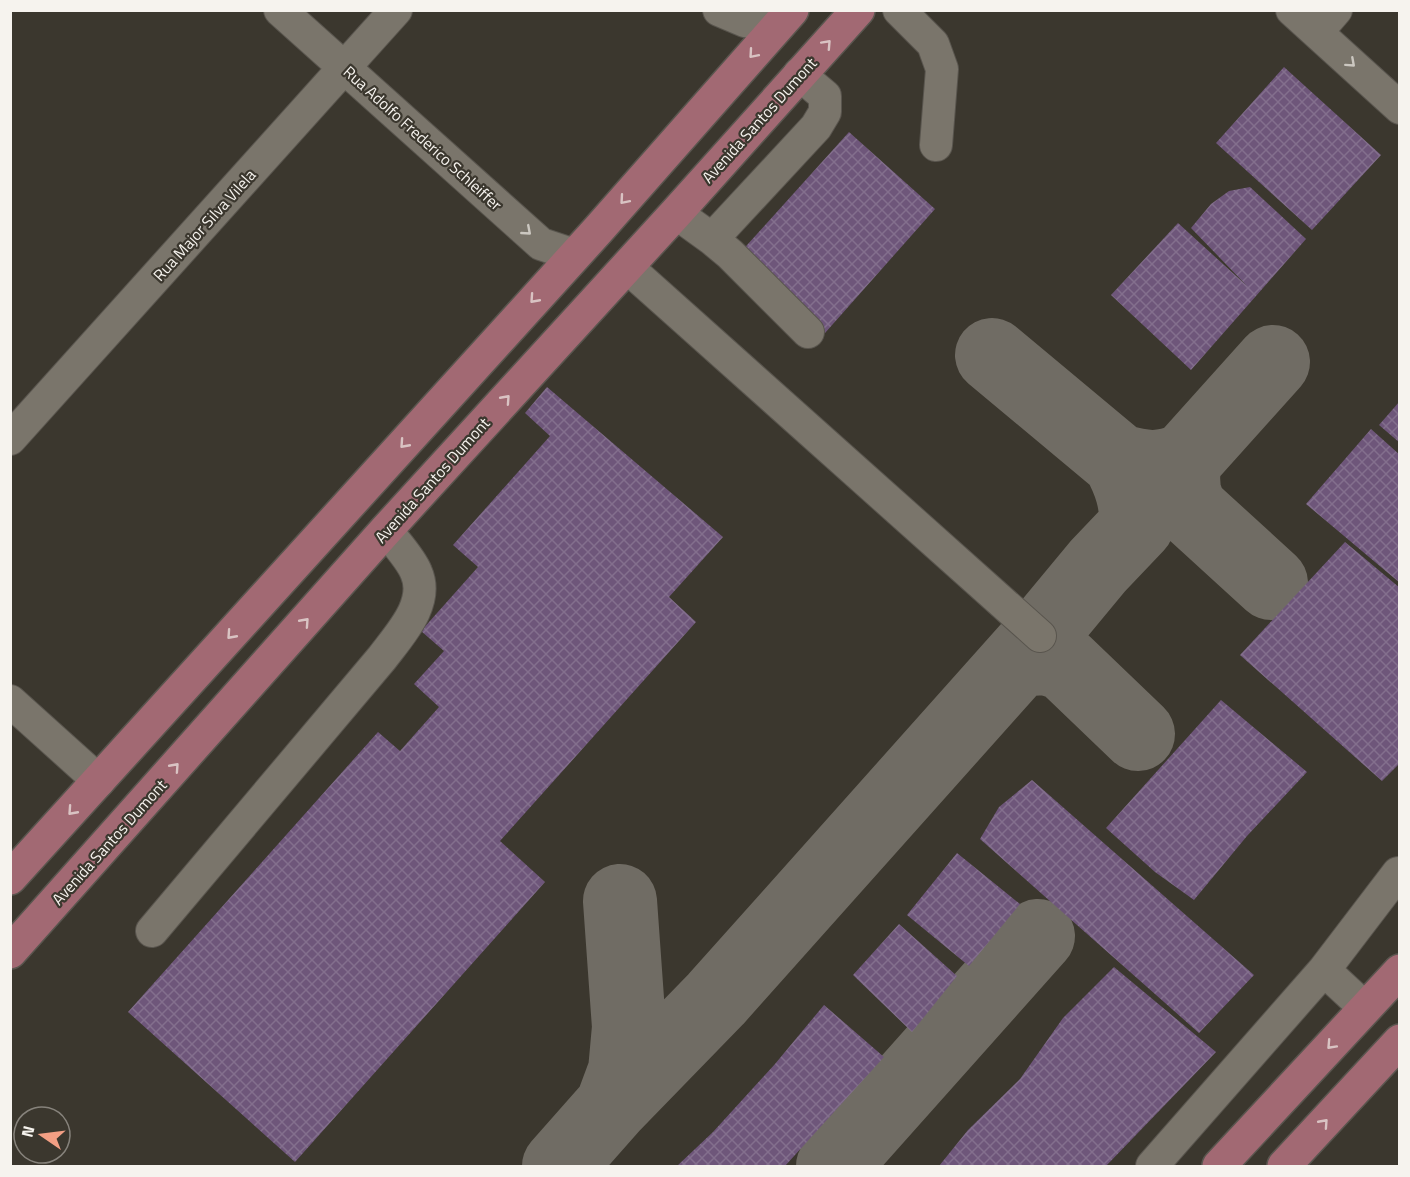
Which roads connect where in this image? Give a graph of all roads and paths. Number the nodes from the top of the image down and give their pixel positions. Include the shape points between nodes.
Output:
1 (280, 10) edge
2 (396, 10) edge
3 (719, 10) edge
4 (858, 10) edge
5 (899, 10) edge
6 (1292, 10) edge
7 (785, 18) edge
8 (1326, 21) edge
9 (345, 68) junction
10 (799, 74) junction
11 (1400, 108) edge
12 (936, 145) dead end
13 (676, 213) junction
14 (712, 239) junction
15 (574, 255) junction
16 (623, 271) junction
17 (808, 332) dead end
18 (10, 439) edge
19 (386, 530) junction
20 (1040, 636) dead end
21 (10, 701) edge
22 (99, 782) junction
23 (1398, 873) dead end
24 (10, 878) edge
25 (152, 931) dead end
26 (10, 952) edge
27 (1324, 970) junction
28 (1400, 972) edge
29 (1365, 1008) junction
30 (1400, 1041) edge
31 (1152, 1167) edge
32 (1219, 1167) edge
33 (1284, 1167) edge

1 - 9 street, Rua Adolfo Frederico Schleiffer
2 - 9 street, Rua Major Silva Vilela
3 - 7 street via 745,21
10 -> 4 main road, Avenida Santos Dumont
5 - 12 street via 933,44 942,69
6 - 8 street
7 -> 15 main road
8 -> 11 street
9 -> 15 street, Rua Adolfo Frederico Schleiffer via 541,244
9 - 18 street, Rua Major Silva Vilela
10 - 13 main road, Avenida Santos Dumont
10 - 14 street via 825,96 825,112 816,127
13 - 14 street
13 - 16 main road, Avenida Santos Dumont
14 - 17 street
15 - 16 main road
15 -> 22 main road
19 -> 16 main road, Avenida Santos Dumont
16 - 20 street
19 - 25 street via 416,571 421,591 411,618 382,658
26 -> 19 main road, Avenida Santos Dumont
21 - 22 street
22 -> 24 main road
23 - 27 street
27 - 29 street
27 - 31 street
28 - 29 main road
29 -> 32 main road
33 -> 30 main road

